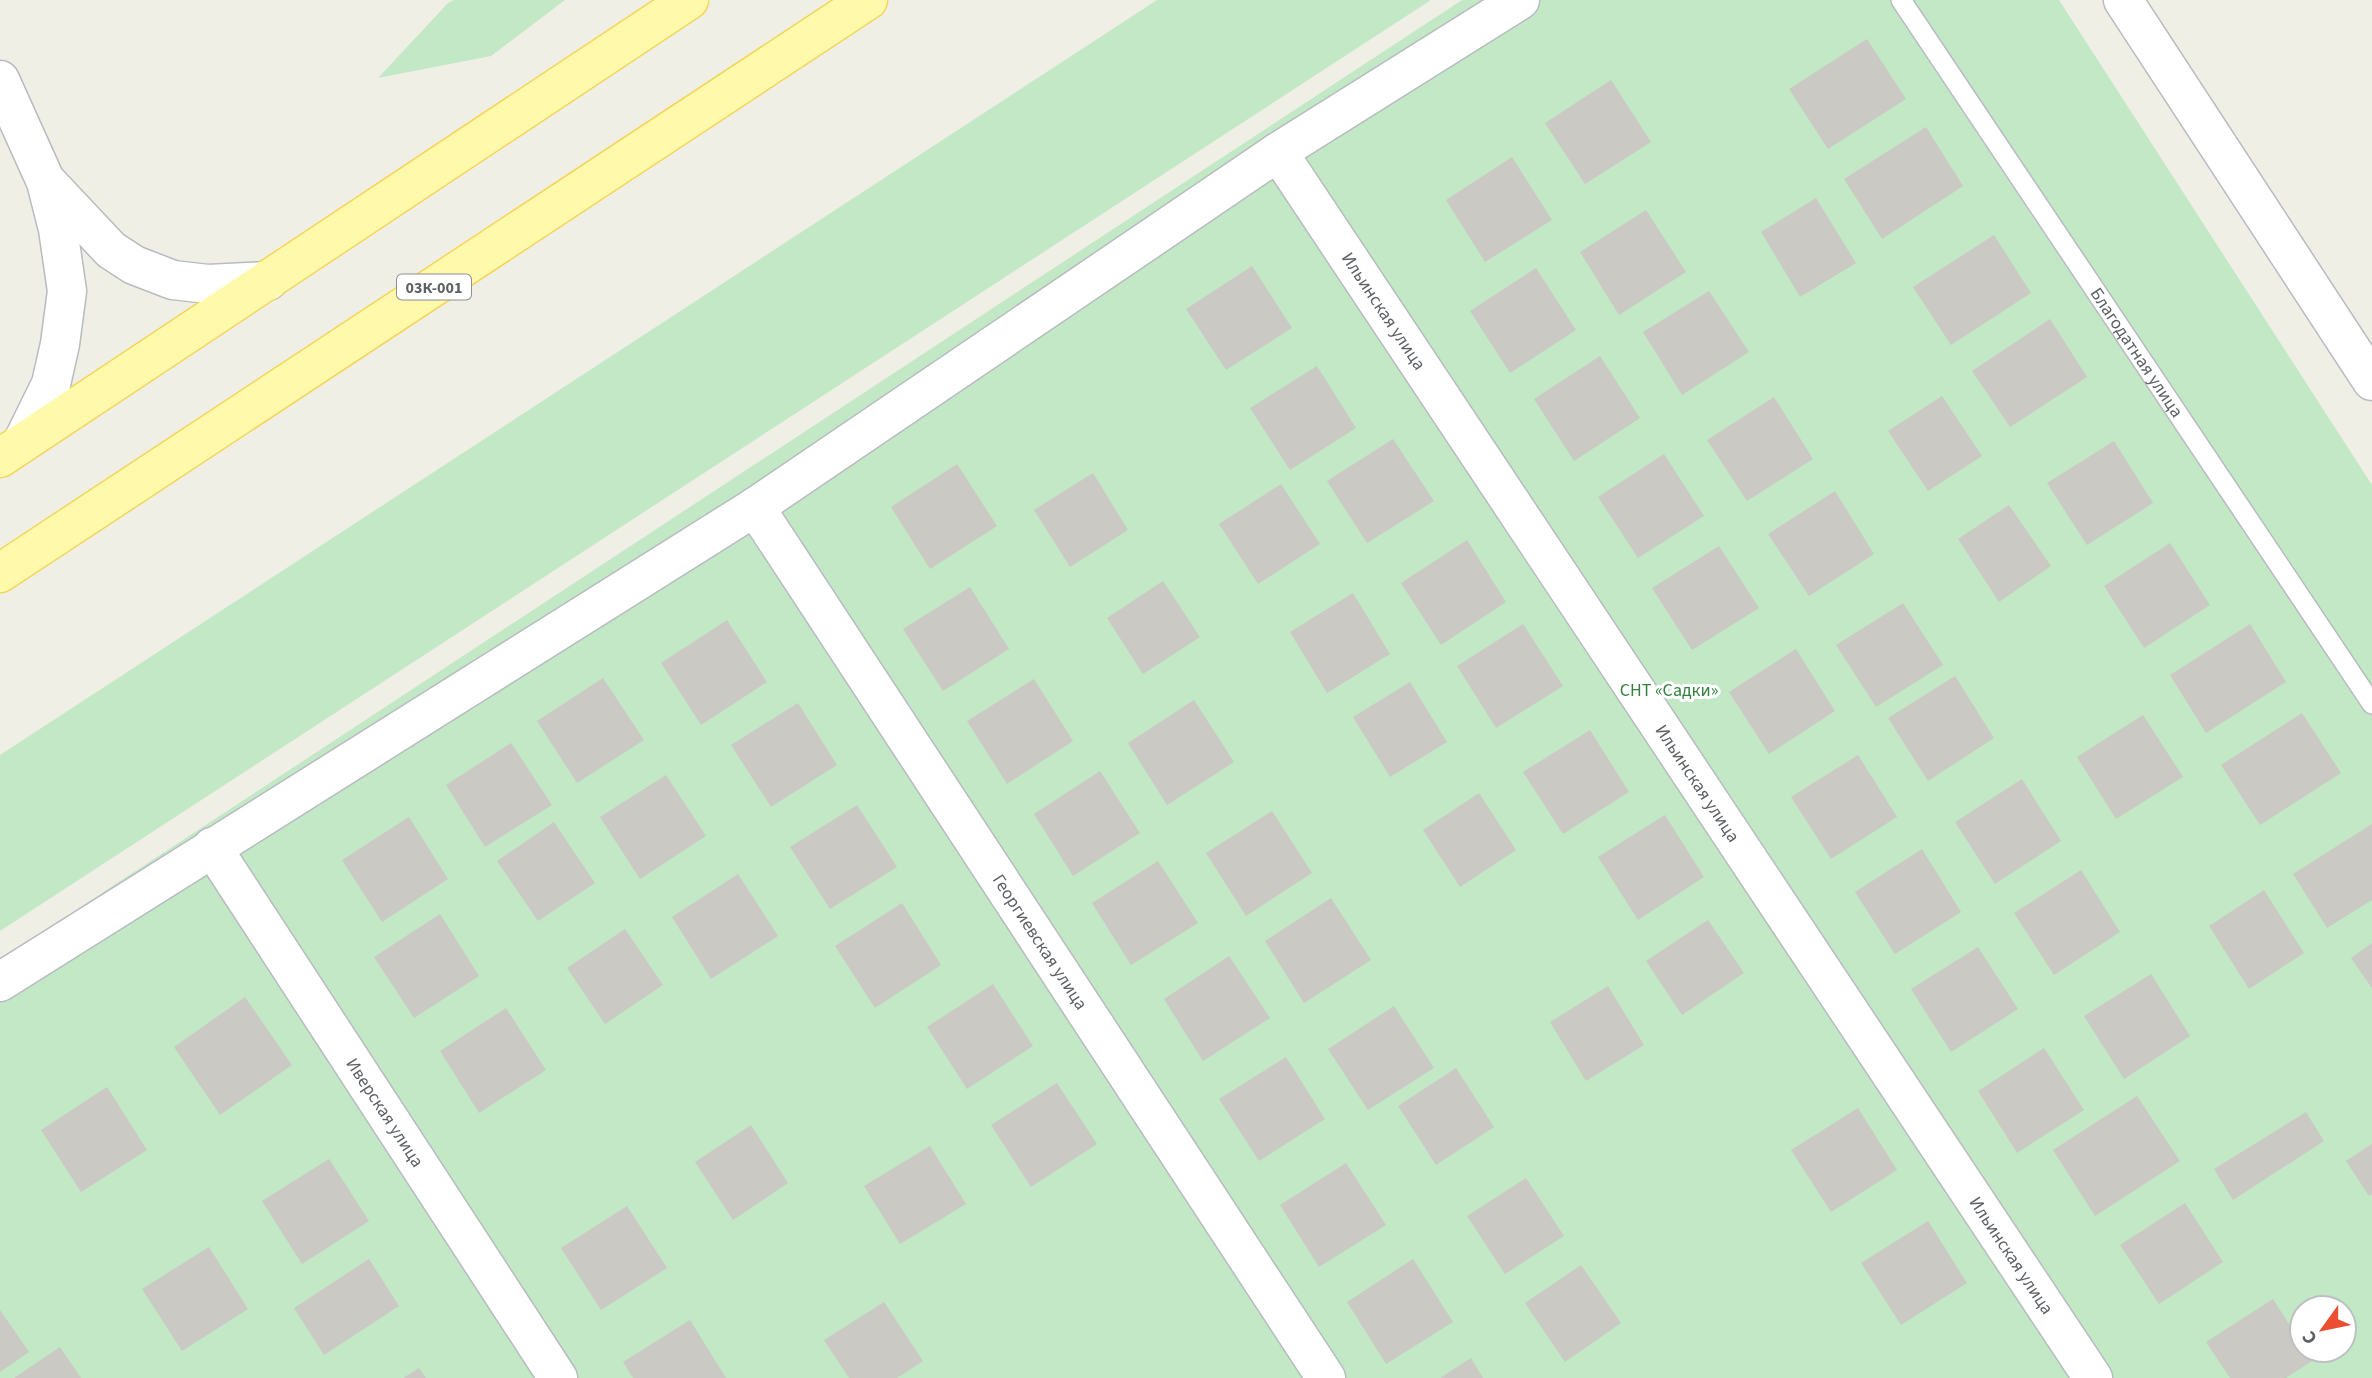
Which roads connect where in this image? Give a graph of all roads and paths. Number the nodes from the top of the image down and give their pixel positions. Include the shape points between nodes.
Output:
1 (689, 0) edge
2 (867, 0) edge
3 (1520, 0) edge
4 (1901, 0) edge
5 (2123, 0) edge
6 (0, 80) edge
7 (1278, 152) junction
8 (46, 182) junction
9 (268, 281) junction
10 (2372, 381) edge
11 (11, 450) edge
12 (755, 507) junction
13 (0, 573) edge
14 (2372, 704) edge
15 (212, 847) junction
16 (0, 982) edge
17 (558, 1378) edge
18 (1326, 1378) edge
19 (2093, 1378) edge

1 - 9 main road
2 - 13 main road, 03К-001
3 - 7 street
4 - 14 lane, Благодатная улица
5 - 10 street
6 - 8 street
7 - 12 street
7 - 19 street, Ильинская улица
8 - 9 street via 111,250 134,265 173,280 208,285
8 - 11 street via 67,291 51,384
9 - 11 main road
12 - 15 street
12 - 18 street, Георгиевская улица
15 - 16 street
15 - 17 street, Иверская улица

